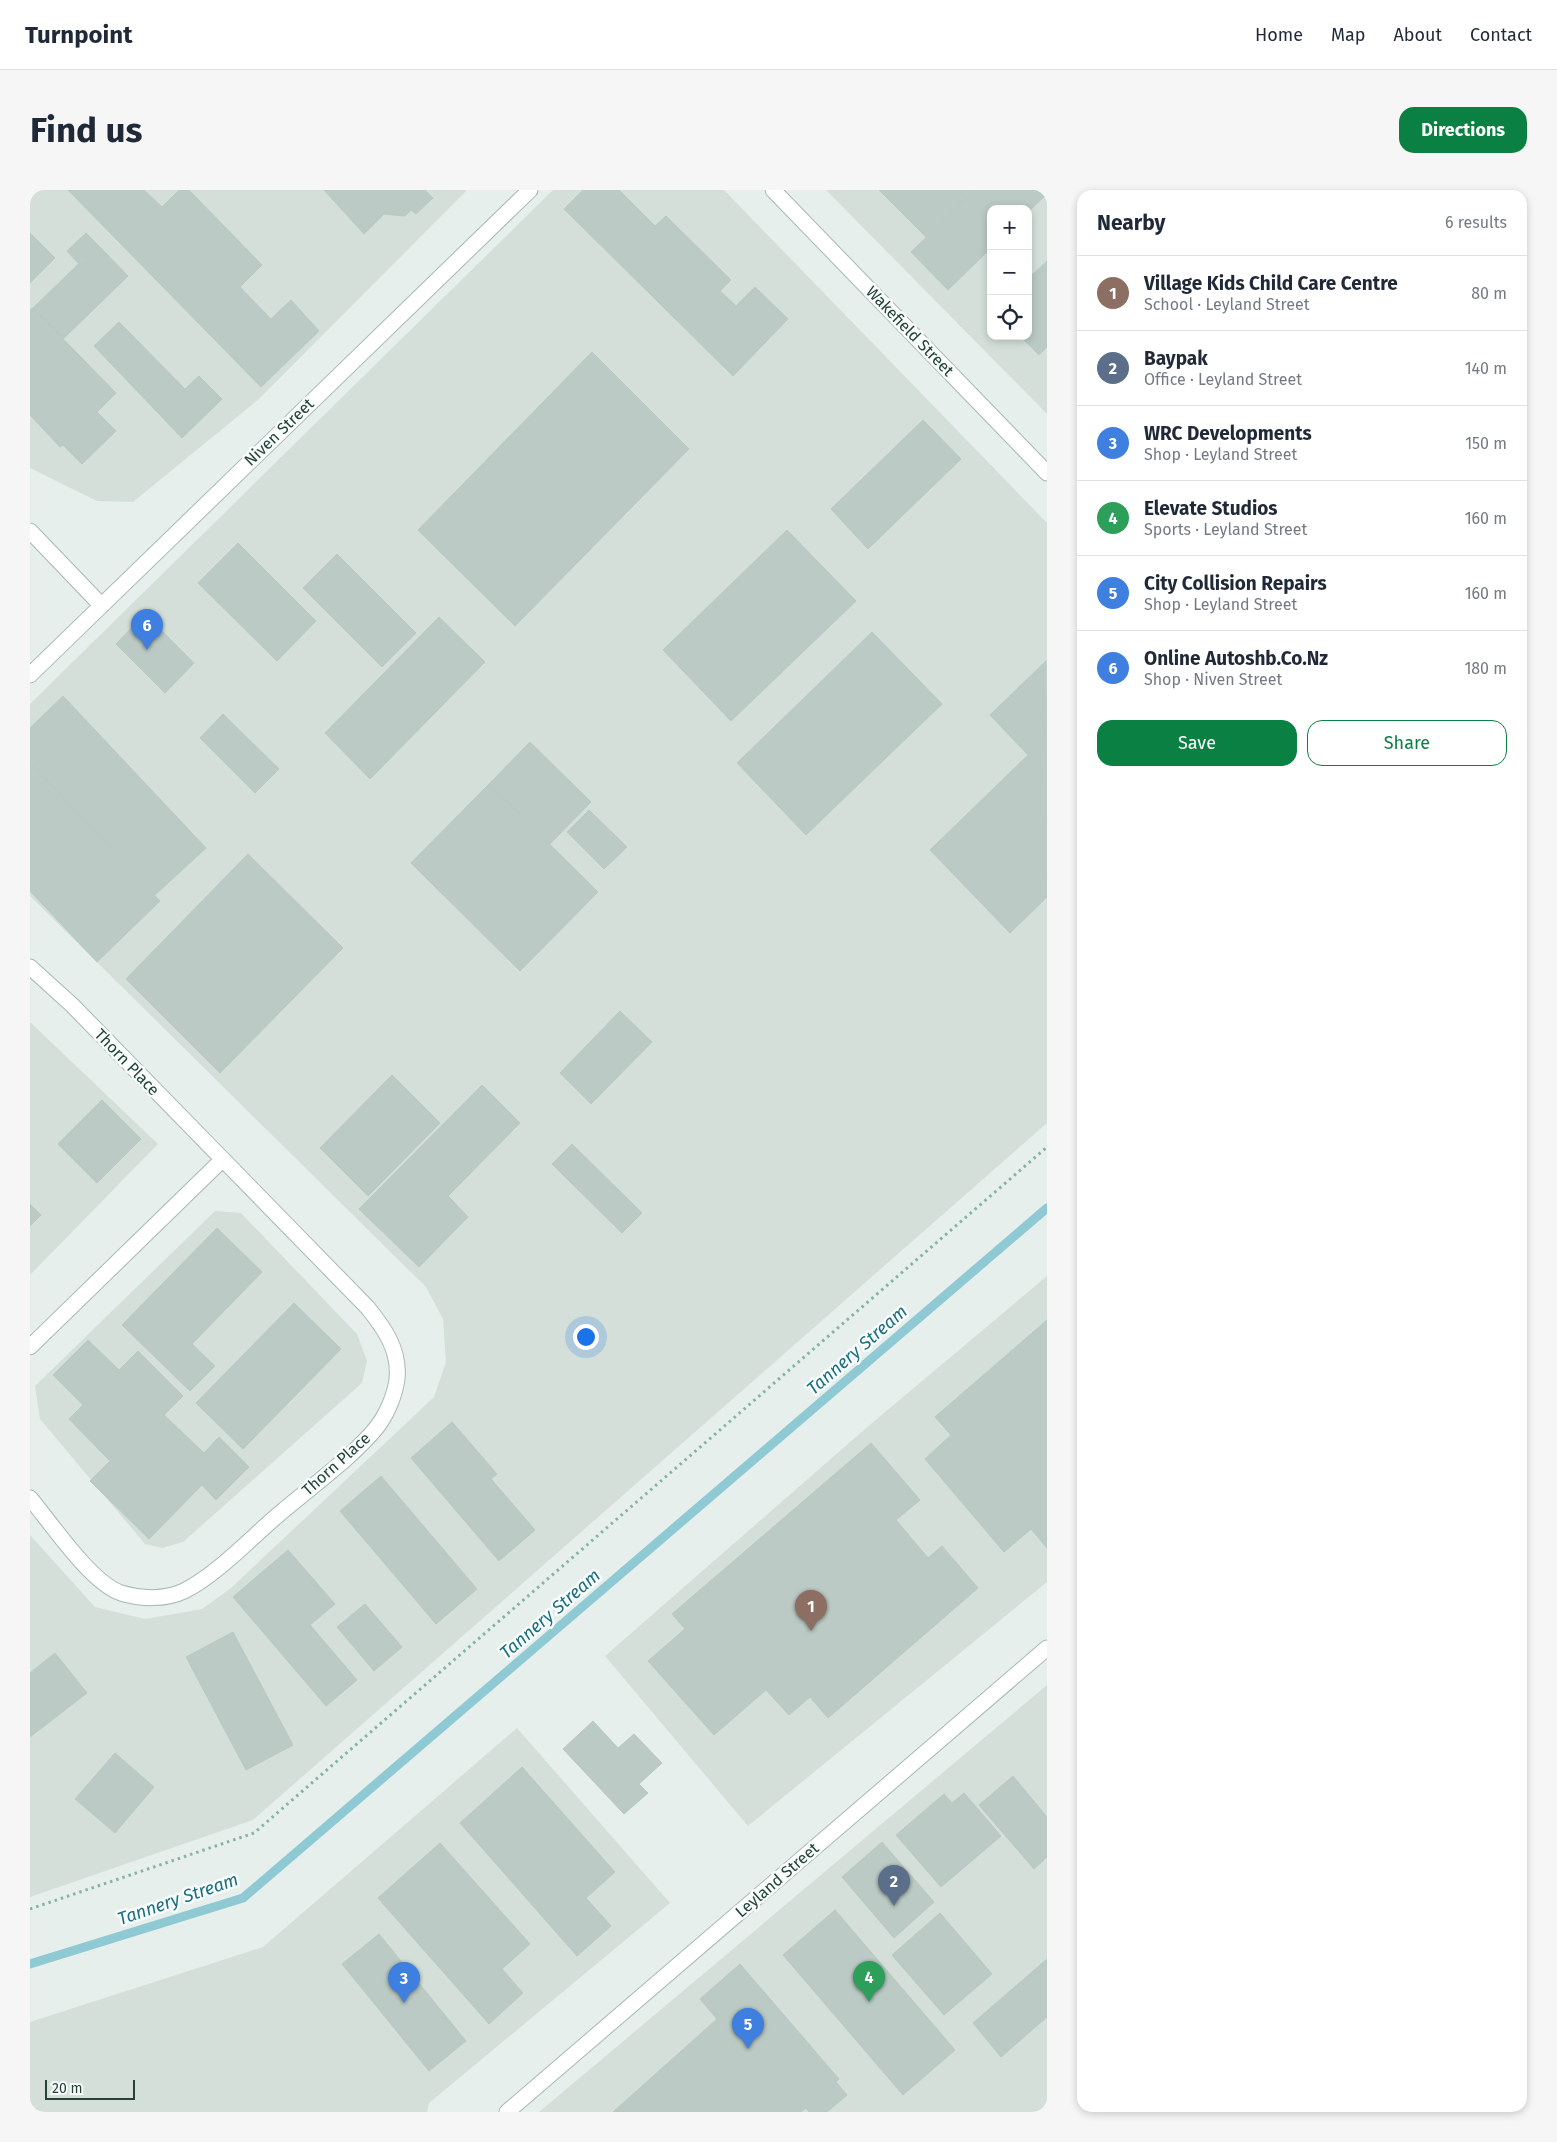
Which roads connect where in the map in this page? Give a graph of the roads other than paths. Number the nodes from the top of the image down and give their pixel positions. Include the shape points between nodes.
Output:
1 (530, 190) edge
2 (773, 190) edge
3 (1047, 473) edge
4 (30, 532) edge
5 (100, 605) junction
6 (30, 675) edge
7 (30, 967) edge
8 (222, 1160) junction
9 (30, 1347) edge
10 (30, 1498) edge
11 (1047, 1648) edge
12 (507, 2112) edge

1 - 5 street, Niven Street
2 - 3 street, Wakefield Street
4 - 5 street
5 - 6 street, Niven Street
7 - 8 street, Thorn Place via 72,1005
8 - 9 street
8 - 10 street, Thorn Place via 368,1308 387,1332 397,1360 397,1378 394,1394 377,1427 215,1569 185,1591 169,1597 134,1596 104,1583 91,1572
11 - 12 street, Leyland Street

